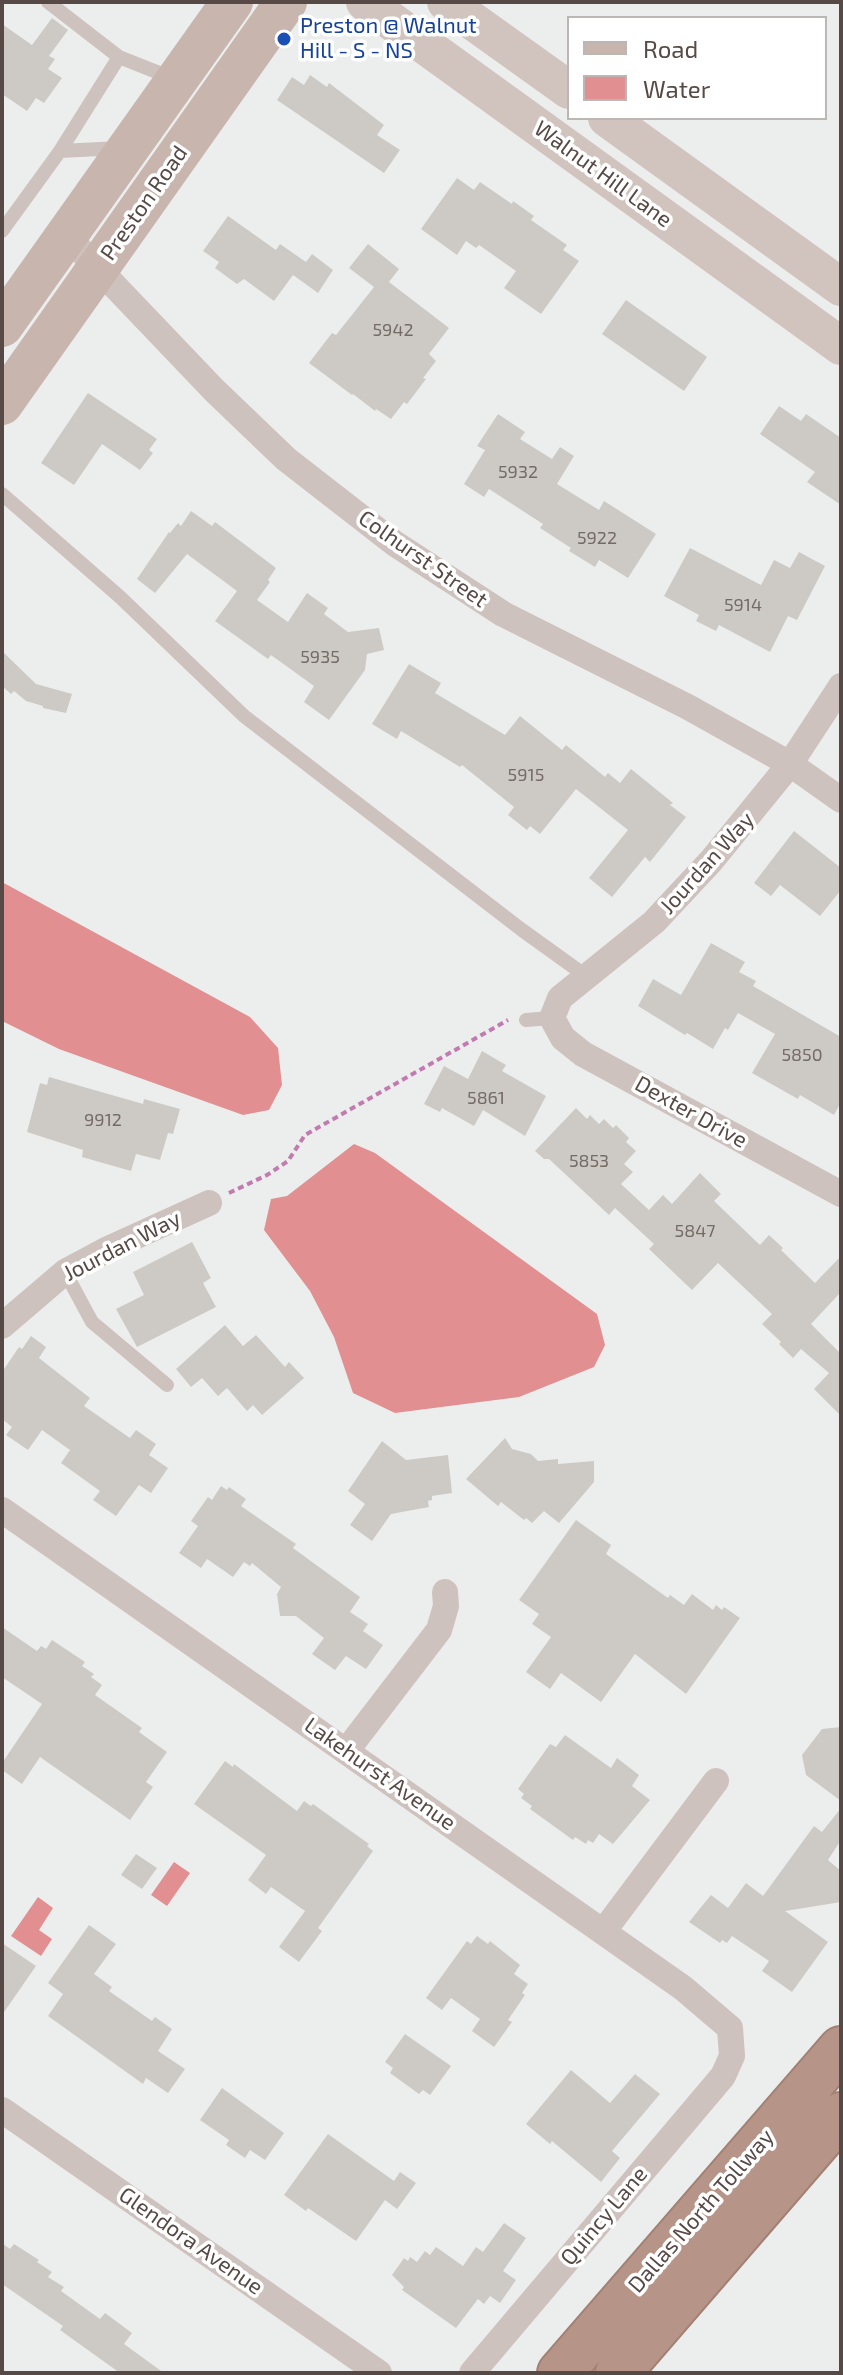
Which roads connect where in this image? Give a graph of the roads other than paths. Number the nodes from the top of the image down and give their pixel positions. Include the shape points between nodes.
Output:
1 (48, 2) edge
2 (232, 2) edge
3 (286, 2) edge
4 (365, 2) edge
5 (446, 2) edge
6 (119, 57) junction
7 (176, 80) junction
8 (567, 89) edge
9 (610, 120) edge
10 (128, 148) junction
11 (60, 151) junction
12 (2, 231) edge
13 (66, 235) junction
14 (99, 267) junction
15 (841, 287) edge
16 (2, 326) edge
17 (841, 346) edge
18 (2, 404) edge
19 (2, 494) edge
20 (841, 686) edge
21 (790, 764) junction
22 (841, 800) edge
23 (586, 976) junction
24 (539, 1019) joint
25 (841, 1194) edge
26 (209, 1203) dead end
27 (65, 1272) junction
28 (2, 1326) edge
29 (167, 1385) dead end
30 (2, 1510) edge
31 (445, 1592) dead end
32 (347, 1750) junction
33 (716, 1781) dead end
34 (603, 1932) junction
35 (841, 2049) edge
36 (732, 2056) joint
37 (2, 2110) edge
38 (841, 2115) edge
39 (379, 2373) edge
40 (472, 2373) edge
41 (560, 2373) edge
42 (618, 2373) edge

1 - 6 lane
2 - 7 main road, Preston Road
3 - 14 main road, Preston Road
4 - 17 main road, Walnut Hill Lane
5 - 8 main road
6 - 7 lane
6 - 11 lane
7 - 10 main road, Preston Road
9 - 15 main road
10 - 11 lane
10 - 13 main road, Preston Road
11 - 12 lane
13 - 14 street, Colhurst Street
13 - 16 main road, Preston Road
14 - 18 main road, Preston Road
14 - 21 street, Colhurst Street via 286,459 394,543 503,614
19 - 23 lane via 244,716
20 - 21 street, Jourdan Way
21 - 22 street, Colhurst Street
21 - 23 street, Jourdan Way via 654,922
23 - 24 street, Jourdan Way
24 - 25 street, Dexter Drive via 583,1054
26 - 27 street, Jourdan Way
27 - 28 street, Jourdan Way
27 - 29 lane via 92,1322
30 - 32 street, Lakehurst Avenue
31 - 32 street via 439,1630
32 - 34 street, Lakehurst Avenue
33 - 34 street
34 - 36 street, Lakehurst Avenue via 730,2028
35 - 41 highway, Dallas North Tollway
36 - 40 street, Quincy Lane via 723,2076
37 - 39 street, Glendora Avenue
38 - 42 highway, Dallas North Tollway

